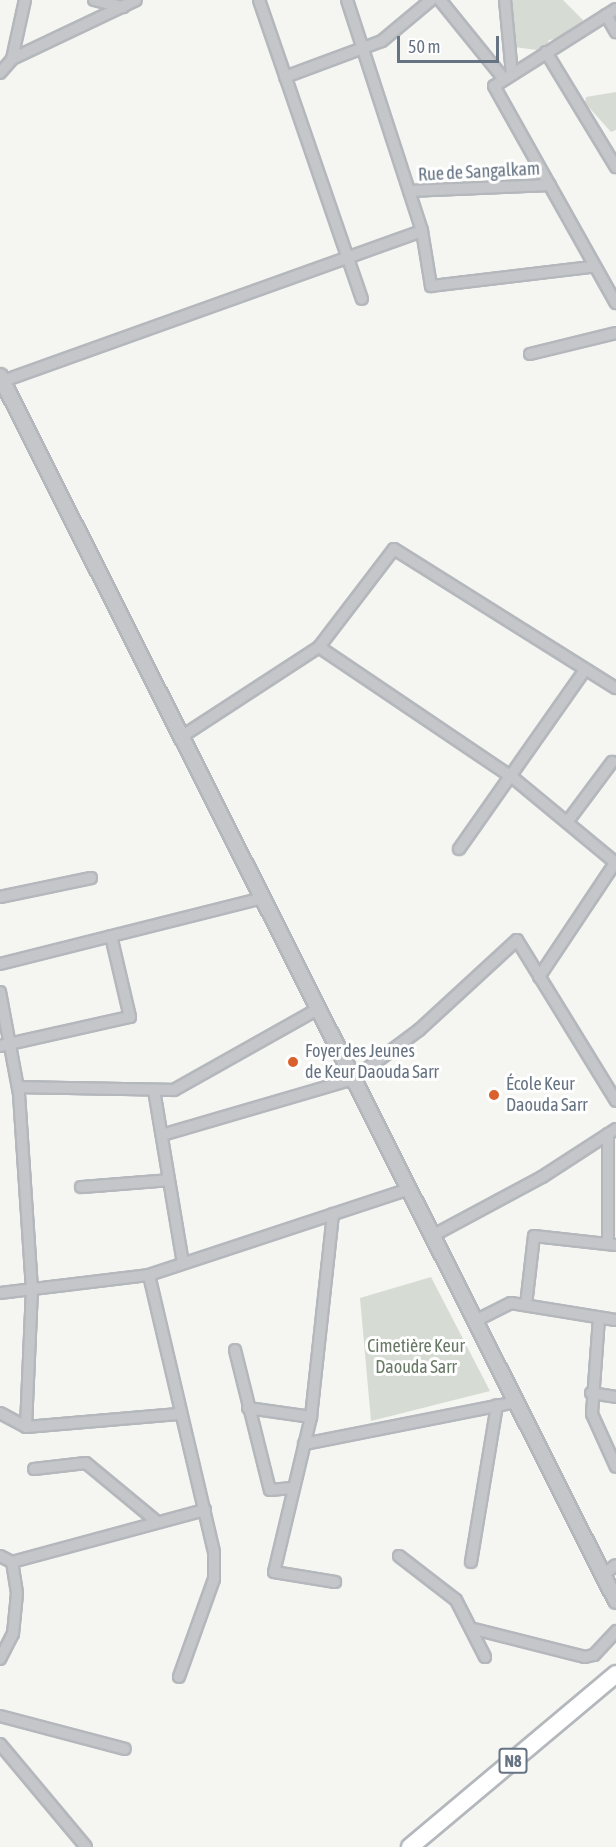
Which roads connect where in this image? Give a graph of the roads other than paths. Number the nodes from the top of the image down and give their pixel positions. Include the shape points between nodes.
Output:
1 (25, 0) edge
2 (94, 0) edge
3 (136, 0) edge
4 (259, 0) edge
5 (347, 0) edge
6 (431, 0) edge
7 (440, 0) edge
8 (505, 0) edge
9 (123, 7) junction
10 (616, 9) edge
11 (606, 15) junction
12 (616, 32) edge
13 (363, 48) junction
14 (546, 52) junction
15 (12, 59) junction
16 (0, 73) edge
17 (508, 76) junction
18 (285, 77) junction
19 (616, 167) edge
20 (550, 185) junction
21 (409, 191) junction
22 (422, 231) junction
23 (348, 257) junction
24 (591, 267) junction
25 (362, 299) dead end
26 (616, 303) edge
27 (616, 333) edge
28 (530, 354) dead end
29 (1, 379) edge
30 (5, 400) edge
31 (319, 647) junction
32 (584, 671) junction
33 (616, 688) edge
34 (181, 736) junction
35 (612, 762) dead end
36 (512, 777) junction
37 (568, 821) junction
38 (459, 849) dead end
39 (616, 863) edge
40 (91, 878) dead end
41 (0, 897) edge
42 (263, 898) junction
43 (111, 936) junction
44 (0, 963) edge
45 (539, 977) junction
46 (0, 992) edge
47 (318, 1009) junction
48 (5, 1046) edge
49 (353, 1079) junction
50 (18, 1087) junction
51 (154, 1090) junction
52 (616, 1101) edge
53 (612, 1131) edge
54 (162, 1135) junction
55 (169, 1180) junction
56 (81, 1188) dead end
57 (409, 1189) junction
58 (333, 1214) junction
59 (432, 1236) junction
60 (612, 1245) edge
61 (183, 1263) junction
62 (149, 1275) junction
63 (32, 1288) junction
64 (0, 1293) edge
65 (526, 1305) junction
66 (599, 1318) junction
67 (616, 1320) edge
68 (475, 1321) junction
69 (235, 1350) dead end
70 (591, 1393) junction
71 (616, 1397) edge
72 (516, 1402) junction
73 (497, 1406) junction
74 (248, 1408) junction
75 (0, 1413) edge
76 (178, 1414) junction
77 (311, 1417) junction
78 (26, 1427) junction
79 (304, 1444) junction
80 (616, 1467) edge
81 (34, 1469) dead end
82 (292, 1488) junction
83 (205, 1510) junction
84 (156, 1521) junction
85 (0, 1556) edge
86 (399, 1556) dead end
87 (12, 1562) junction
88 (471, 1562) dead end
89 (616, 1565) edge
90 (603, 1575) junction
91 (335, 1582) dead end
92 (616, 1601) edge
93 (474, 1629) junction
94 (616, 1631) edge
95 (485, 1657) dead end
96 (0, 1659) edge
97 (616, 1674) edge
98 (179, 1677) dead end
99 (0, 1716) edge
100 (0, 1744) edge
101 (125, 1749) dead end
102 (86, 1847) edge
103 (410, 1847) edge

1 - 15 street
2 - 9 street
3 - 9 street
4 - 18 street
5 - 13 street
6 - 13 street via 382,41
7 - 17 street
8 - 17 street
9 - 15 street
10 - 11 street
11 - 12 street
11 - 14 street
13 - 18 street
13 - 21 street
14 - 17 street
14 - 19 street
15 - 16 street
17 - 20 street via 494,86
18 - 23 street
20 - 21 street, Rue de Sangalkam
20 - 24 street
21 - 22 street
22 - 23 street
22 - 24 street via 431,286
23 - 25 street
23 - 29 street
24 - 26 street
27 - 28 street
29 - 30 street
30 - 34 street
31 - 32 street via 394,549
31 - 34 street
31 - 36 street
32 - 33 street
32 - 36 street
34 - 42 street
35 - 37 street
36 - 37 street
36 - 38 street
37 - 39 street
39 - 45 street
40 - 41 street
42 - 43 street
42 - 47 street
43 - 44 street
43 - 48 street via 130,1017
45 - 49 street via 517,940 419,1030
45 - 52 street
46 - 48 street
47 - 49 street
47 - 51 street via 174,1090
48 - 50 street
49 - 54 street
49 - 57 street
50 - 51 street
50 - 63 street
51 - 54 street
53 - 59 street via 542,1177
53 - 60 street
54 - 55 street
55 - 56 street
55 - 61 street
57 - 58 street
57 - 59 street
58 - 61 street
58 - 77 street
59 - 68 street
60 - 65 street via 534,1236
61 - 62 street
62 - 63 street
62 - 76 street
63 - 64 street
63 - 78 street
65 - 66 street
65 - 68 street via 511,1303
66 - 67 street
66 - 70 street
68 - 72 street
69 - 74 street
70 - 71 street
70 - 80 street via 592,1414
72 - 73 street
72 - 90 street
73 - 79 street
73 - 88 street
74 - 77 street
74 - 82 street via 270,1490
75 - 78 street
76 - 78 street
76 - 83 street via 192,1448
77 - 79 street
79 - 82 street
81 - 84 street via 86,1463
82 - 91 street via 274,1572
83 - 84 street
83 - 98 street via 214,1579
84 - 87 street
85 - 87 street
86 - 93 street via 456,1600
87 - 96 street via 17,1593 13,1634
89 - 90 street
90 - 92 street
93 - 94 street via 585,1657 594,1655
93 - 95 street
97 - 103 main road, N8
99 - 101 street
100 - 102 street

